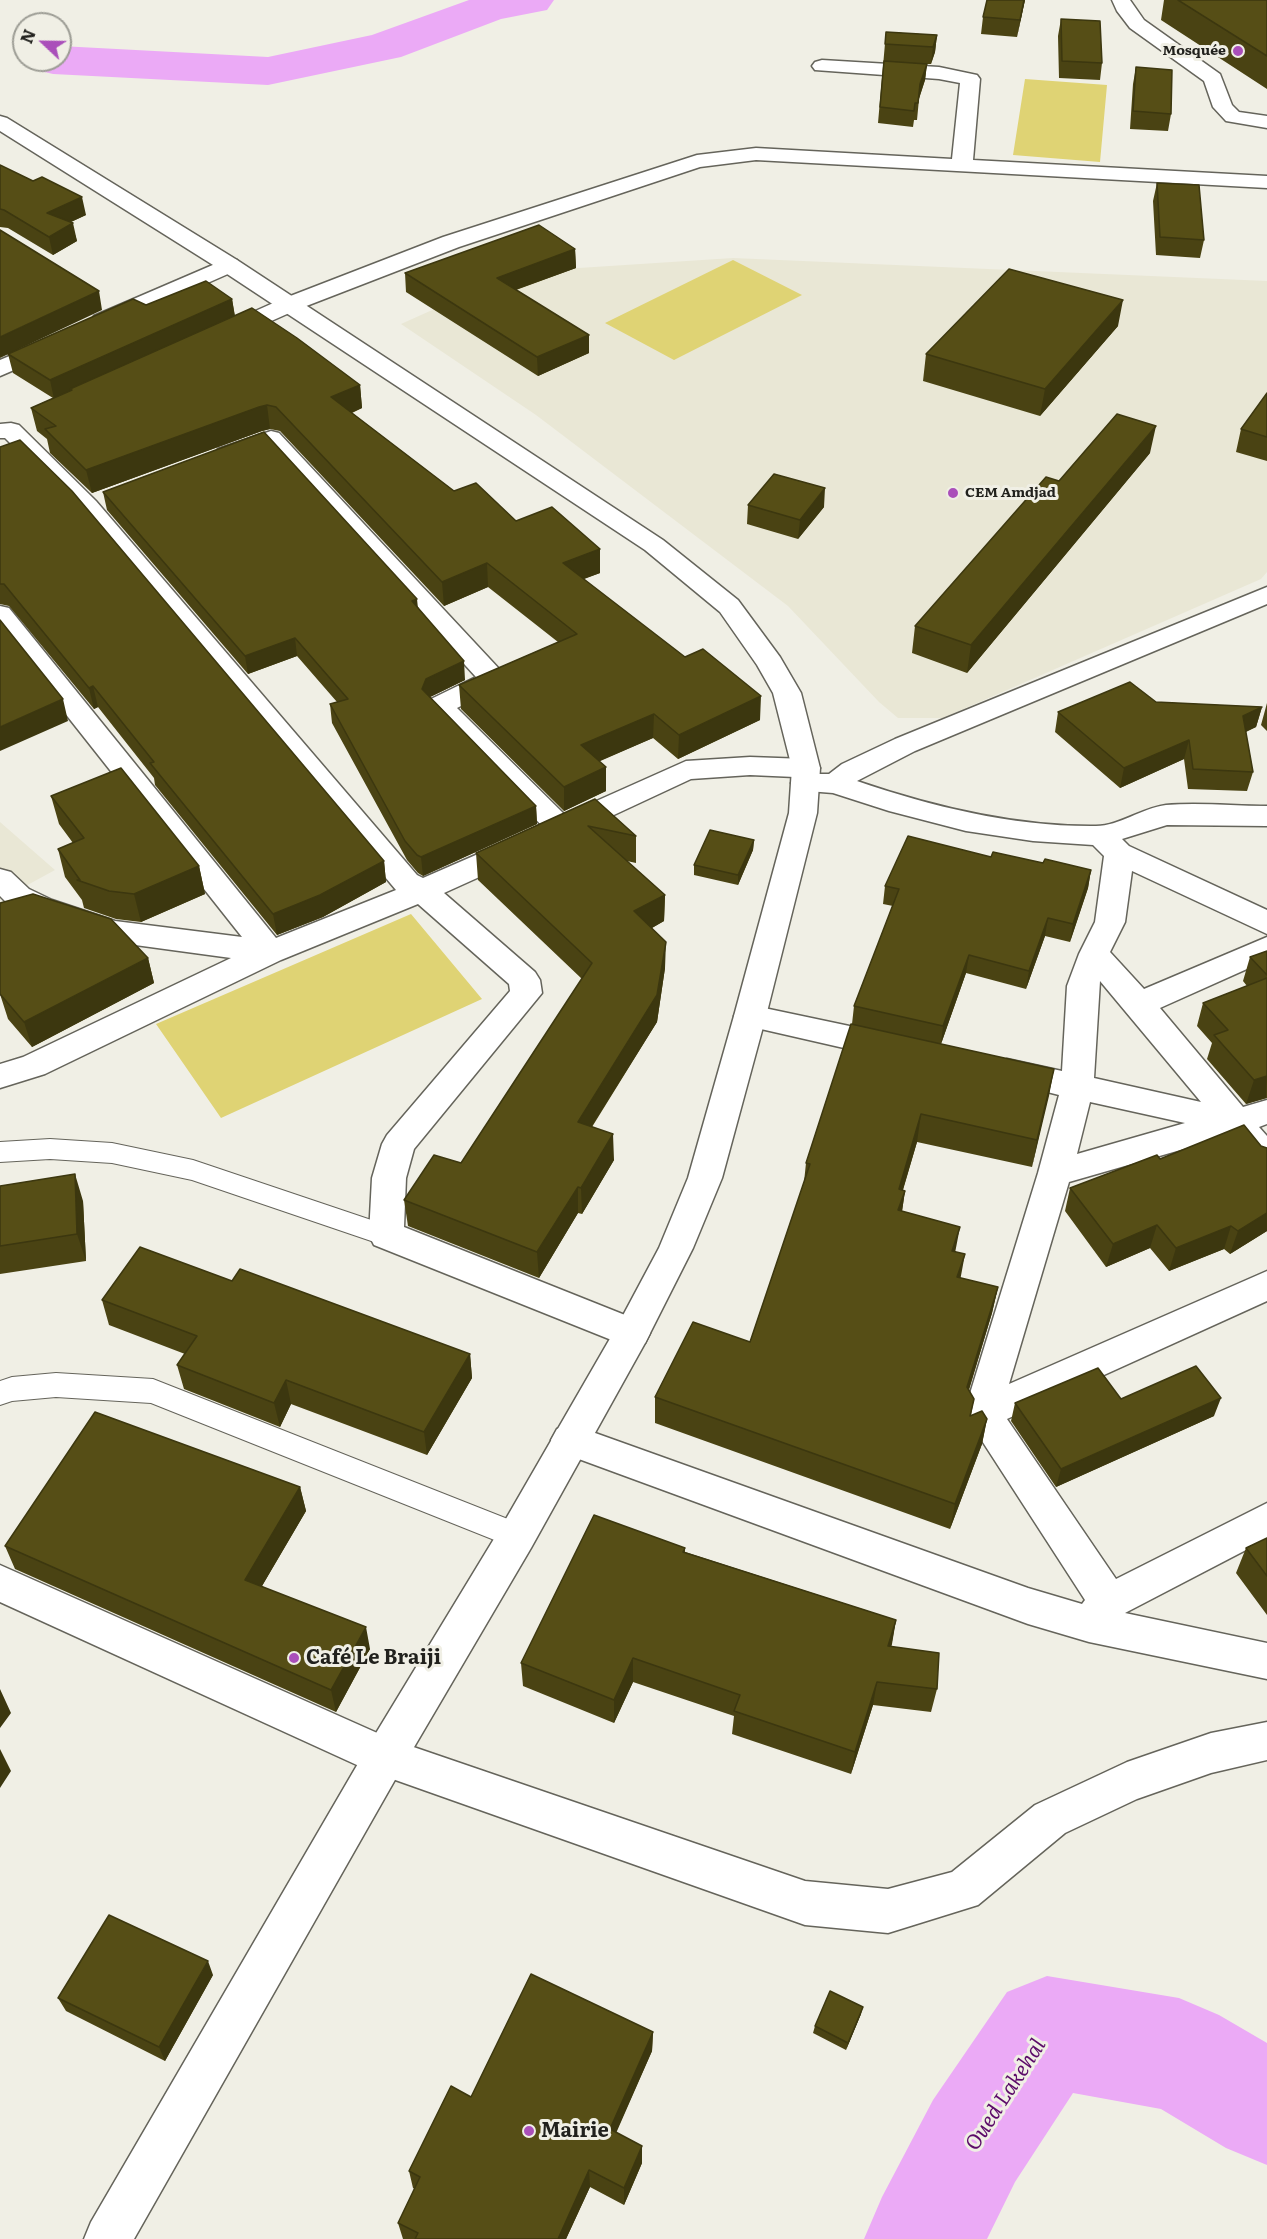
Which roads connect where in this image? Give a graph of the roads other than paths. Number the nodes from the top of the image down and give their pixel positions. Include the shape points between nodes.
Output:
1 (1121, 0) edge
2 (822, 66) dead end
3 (1267, 122) edge
4 (2, 125) edge
5 (962, 165) junction
6 (1267, 182) edge
7 (230, 265) junction
8 (288, 305) junction
9 (203, 343) edge
10 (0, 369) edge
11 (9, 427) edge
12 (206, 462) edge
13 (1267, 595) edge
14 (0, 614) edge
15 (815, 778) junction
16 (1267, 816) edge
17 (561, 828) junction
18 (1109, 845) junction
19 (0, 879) edge
20 (422, 891) junction
21 (1267, 923) edge
22 (1267, 948) edge
23 (270, 952) junction
24 (1094, 954) junction
25 (1139, 1004) junction
26 (750, 1016) junction
27 (925, 1054) edge
28 (983, 1066) edge
29 (0, 1076) edge
30 (1077, 1086) junction
31 (1267, 1112) edge
32 (1235, 1122) junction
33 (0, 1152) edge
34 (1267, 1159) edge
35 (1054, 1173) junction
36 (386, 1235) junction
37 (1267, 1285) edge
38 (632, 1334) junction
39 (0, 1393) edge
40 (982, 1413) junction
41 (570, 1440) junction
42 (1267, 1520) edge
43 (517, 1536) junction
44 (0, 1583) edge
45 (1099, 1613) junction
46 (1267, 1661) edge
47 (1267, 1741) edge
48 (385, 1757) junction
49 (108, 2239) edge

1 - 3 street via 1137,24 1214,78 1223,107 1233,117
2 - 5 street via 939,73 970,79
4 - 7 street
5 - 6 street
5 - 8 street via 756,154 697,161 451,242
7 - 8 street
7 - 10 street via 114,305 77,333
8 - 9 street
8 - 15 street via 654,545 729,606 787,693
11 - 20 street via 98,502 406,882
12 - 17 street via 271,438 493,679 439,706
13 - 15 street via 905,745 852,771
14 - 23 street
15 - 17 street via 750,766 686,770
15 - 18 street via 881,800 948,816
15 - 26 street
16 - 18 street via 1165,815
17 - 20 street
18 - 21 street
18 - 24 street via 1110,922
19 - 23 street via 18,896 41,907 113,931
20 - 23 street
20 - 36 street via 524,980 526,993 399,1144 389,1178
22 - 25 street
23 - 29 street via 34,1066
24 - 25 street
24 - 30 street via 1083,986
25 - 32 street
26 - 27 street
26 - 38 street via 705,1178 676,1248
28 - 30 street
30 - 32 street
30 - 35 street
31 - 32 street
32 - 34 street
32 - 35 street
33 - 36 lane via 51,1149 112,1153 193,1170
35 - 40 street
36 - 38 street
37 - 40 street
38 - 41 street
39 - 43 lane via 56,1385 153,1391
40 - 45 street
41 - 43 street
41 - 45 street via 1028,1606
42 - 45 street
43 - 48 street
44 - 48 street
45 - 46 street
47 - 48 street via 1210,1753 1126,1782 1050,1819 963,1890 888,1911 805,1903
48 - 49 street

